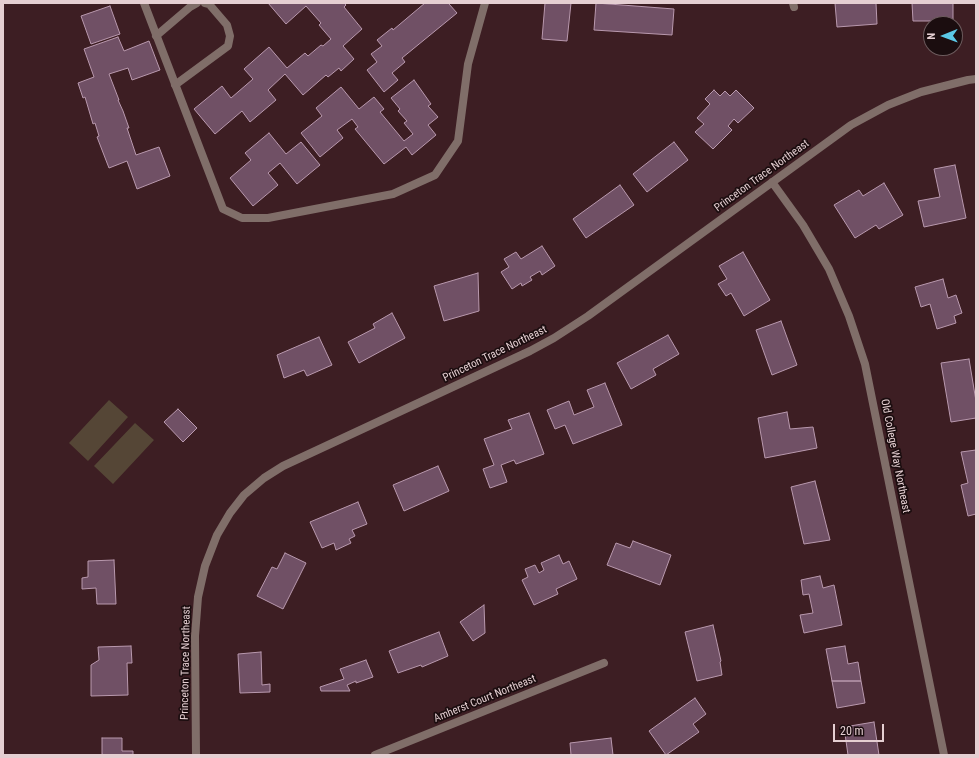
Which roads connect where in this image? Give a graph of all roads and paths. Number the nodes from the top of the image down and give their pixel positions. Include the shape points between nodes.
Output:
1 (144, 3) edge
2 (197, 3) edge
3 (205, 3) edge
4 (485, 3) edge
5 (156, 36) junction
6 (976, 79) edge
7 (175, 85) junction
8 (772, 182) junction
9 (604, 663) dead end
10 (196, 755) edge
11 (375, 755) edge
12 (944, 755) edge

1 - 5 street
2 - 5 street
3 - 7 street via 209,4 227,25 230,36 228,46
4 - 7 street via 468,64 458,141 435,175 393,194 268,218 242,218 223,209
5 - 7 street
6 - 8 street, Princeton Trace Northeast via 921,92 888,106 851,125
8 - 10 street, Princeton Trace Northeast via 554,338 283,466 244,495 217,535 205,566 198,597 195,636
8 - 12 street, Old College Way Northeast via 803,225 828,269 849,316 866,364
9 - 11 street, Amherst Court Northeast

